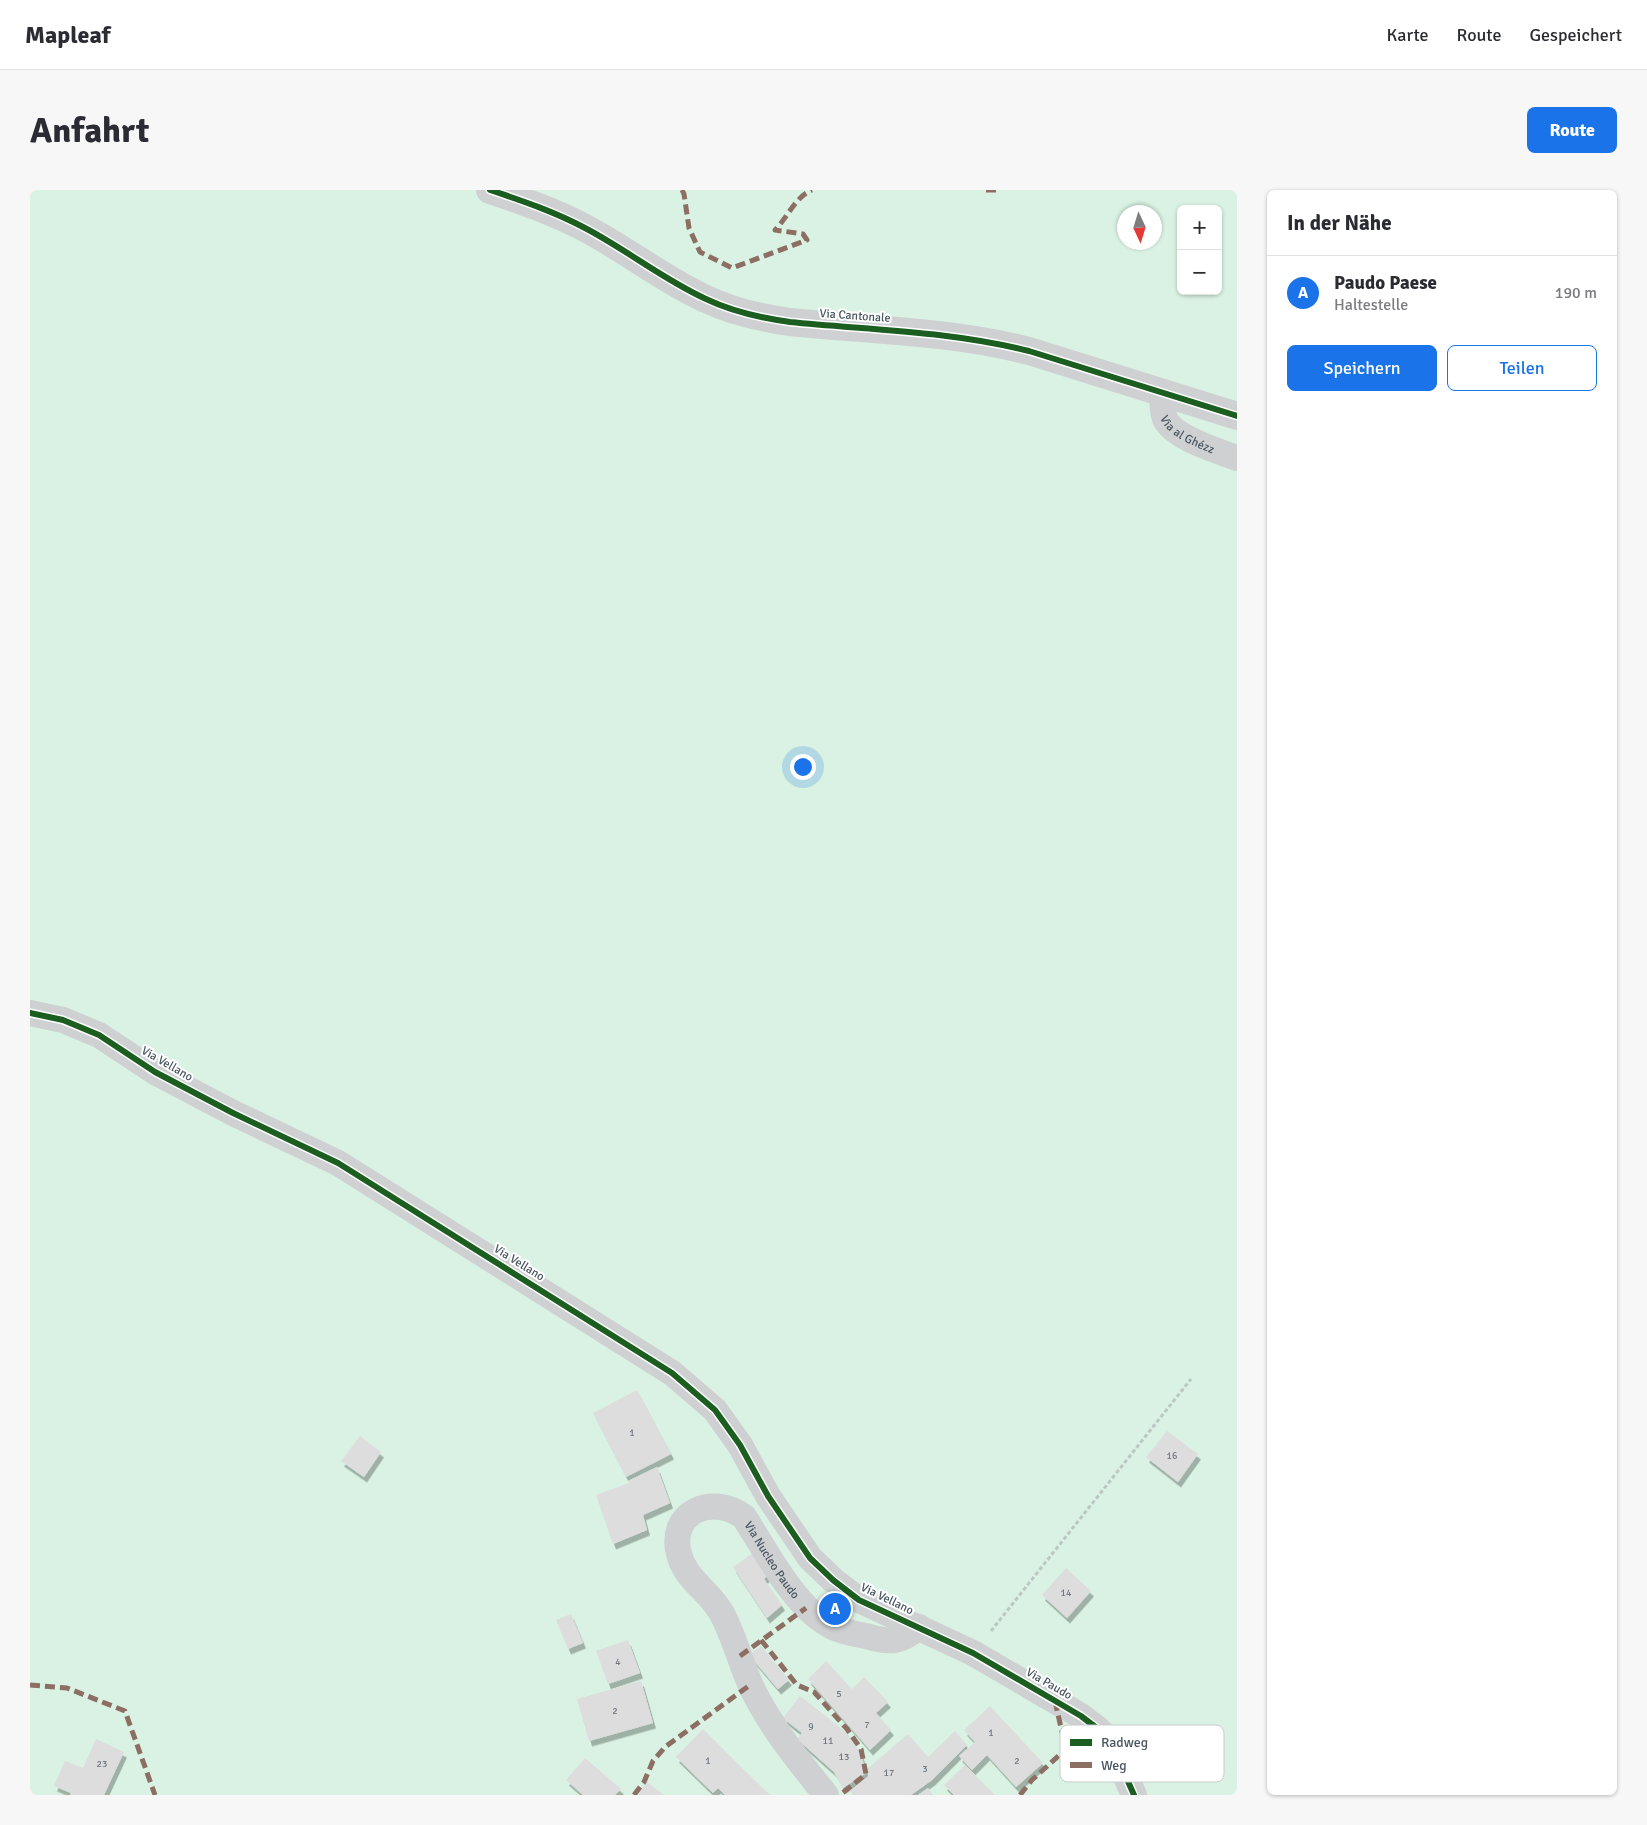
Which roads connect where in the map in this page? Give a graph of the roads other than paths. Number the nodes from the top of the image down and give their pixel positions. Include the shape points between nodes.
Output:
1 (490, 190) edge
2 (1162, 392) junction
3 (1237, 416) edge
4 (1237, 458) edge
5 (30, 1013) edge
6 (919, 1627) junction
7 (1091, 1725) edge
8 (1128, 1782) edge
9 (826, 1795) edge
10 (1134, 1795) edge

1 - 2 street, Via Cantonale via 578,224 674,282 729,309 790,322 959,336 994,342
2 - 3 street, Via Cantonale
2 - 4 street, Via al Ghézz via 1162,406 1171,426 1200,444
5 - 6 street, Via Vellano via 63,1020 99,1035 181,1086 338,1163 672,1373 715,1410 740,1444 768,1496 810,1558 859,1600
6 - 7 street, Via Paudo via 973,1653 1055,1700
6 - 9 street, Via Nucleo Paudo via 905,1638 880,1640 824,1622 806,1608 744,1517 734,1510 706,1506 694,1511 679,1529 679,1556 691,1578 712,1598 721,1612 750,1685 776,1731
8 - 10 street, Via Paudo

